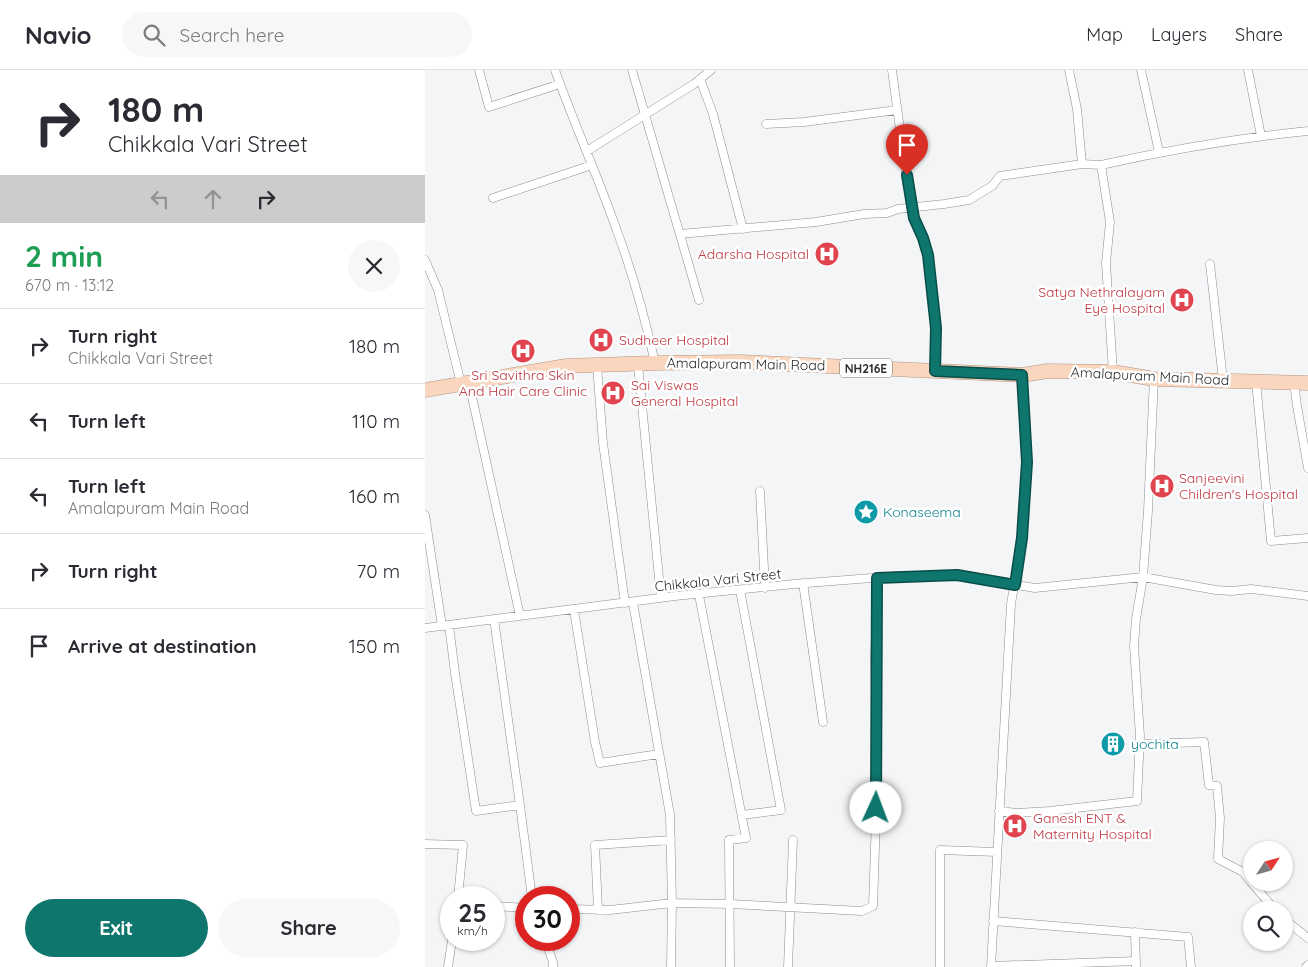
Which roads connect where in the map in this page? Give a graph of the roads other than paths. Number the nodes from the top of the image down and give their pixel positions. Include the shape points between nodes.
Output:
1 (479, 70) edge
2 (555, 70) edge
3 (631, 70) edge
4 (892, 70) edge
5 (1069, 70) edge
6 (1141, 70) edge
7 (1248, 70) edge
8 (709, 71) edge
9 (700, 79) junction
10 (560, 84) junction
11 (897, 110) junction
12 (645, 114) junction
13 (766, 124) dead end
14 (1308, 131) edge
15 (1261, 136) junction
16 (587, 151) junction
17 (1159, 152) junction
18 (1082, 164) junction
19 (592, 165) junction
20 (1101, 165) junction
21 (493, 198) dead end
22 (913, 208) junction
23 (743, 230) junction
24 (680, 234) junction
25 (425, 260) edge
26 (1210, 264) dead end
27 (699, 300) dead end
28 (655, 363) junction
29 (638, 365) junction
30 (597, 366) junction
31 (935, 371) junction
32 (1113, 372) junction
33 (1022, 375) junction
34 (1154, 379) junction
35 (1223, 380) junction
36 (1256, 381) junction
37 (465, 383) junction
38 (1301, 383) edge
39 (425, 390) edge
40 (1308, 468) edge
41 (760, 491) dead end
42 (425, 515) edge
43 (1308, 538) edge
44 (1143, 576) junction
45 (877, 578) junction
46 (803, 583) junction
47 (1015, 585) junction
48 (765, 588) junction
49 (740, 590) junction
50 (699, 595) junction
51 (1308, 596) edge
52 (661, 598) junction
53 (629, 603) junction
54 (574, 610) junction
55 (521, 616) junction
56 (494, 619) junction
57 (445, 626) junction
58 (425, 628) edge
59 (823, 722) dead end
60 (1140, 744) junction
61 (659, 754) junction
62 (520, 805) junction
63 (999, 811) junction
64 (742, 815) junction
65 (671, 840) junction
66 (793, 840) dead end
67 (425, 844) edge
68 (997, 852) junction
69 (1243, 872) edge
70 (459, 886) edge
71 (530, 886) edge
72 (1259, 891) edge
73 (1267, 901) edge
74 (672, 903) junction
75 (730, 904) junction
76 (790, 907) junction
77 (580, 909) edge
78 (598, 910) junction
79 (993, 921) junction
80 (1293, 926) edge
81 (1135, 932) junction
82 (1308, 938) edge
83 (450, 951) edge
84 (549, 951) edge
85 (1136, 964) edge
86 (448, 967) edge
87 (553, 967) edge
88 (671, 967) edge
89 (730, 967) edge
90 (788, 967) edge
91 (939, 967) edge
92 (991, 967) edge
93 (1191, 967) edge

1 - 10 street via 489,107
2 - 10 street
3 - 12 street
4 - 11 street
5 - 18 street via 1077,109
6 - 17 street
7 - 15 street
8 - 9 street
9 - 12 street
9 - 23 street via 713,114
10 - 16 street
11 - 13 street
11 - 22 street
12 - 16 street
12 - 24 street
14 - 15 street
15 - 17 street
16 - 19 street
17 - 20 street
18 - 20 street
18 - 22 street via 999,176 992,186 969,200
19 - 21 street
19 - 28 street via 632,274
20 - 32 street via 1110,222 1106,264
22 - 23 street via 887,214 864,214
22 - 31 street via 928,255 936,328
23 - 24 street
24 - 27 street
25 - 37 street via 438,290
26 - 35 street
28 - 29 highway, Amalapuram Main Road / NH216E
28 - 31 highway, Amalapuram Main Road / NH216E via 741,362
29 - 30 highway, Amalapuram Main Road / NH216E
29 - 52 street
30 - 37 highway, Amalapuram Main Road / NH216E via 566,366
30 - 53 street via 603,443
31 - 33 highway, Amalapuram Main Road / NH216E
32 - 33 highway, Amalapuram Main Road / NH216E via 1048,371
32 - 34 highway, Amalapuram Main Road / NH216E
33 - 47 street via 1027,462
34 - 35 highway, Amalapuram Main Road / NH216E
34 - 44 street
35 - 36 highway, Amalapuram Main Road / NH216E
36 - 38 highway, Amalapuram Main Road / NH216E
36 - 43 street via 1271,541
37 - 39 highway, Amalapuram Main Road / NH216E
37 - 55 street
38 - 40 street via 1297,406
41 - 48 street
42 - 57 street
44 - 47 street, Chikkala Vari Street via 1035,588
44 - 51 street, Chikkala Vari Street via 1216,590 1251,589
44 - 60 street via 1134,646
45 - 46 street, Chikkala Vari Street
45 - 47 street, Chikkala Vari Street via 957,575
45 - 76 street via 877,789 873,906 861,911
46 - 48 street, Chikkala Vari Street
46 - 59 street
47 - 63 street via 1011,604
48 - 49 street, Chikkala Vari Street
49 - 50 street, Chikkala Vari Street
49 - 64 street via 781,810
50 - 52 street, Chikkala Vari Street
50 - 64 street
52 - 53 street, Chikkala Vari Street
53 - 54 street, Chikkala Vari Street
53 - 61 street
54 - 55 street, Chikkala Vari Street
54 - 61 street via 601,763
55 - 56 street, Chikkala Vari Street
56 - 57 street, Chikkala Vari Street
56 - 62 street
57 - 58 street, Chikkala Vari Street
57 - 62 street via 476,811
60 - 63 street via 1137,801 1050,811
60 - 69 street via 1203,742 1209,785 1217,786 1221,818 1218,859
61 - 65 street
62 - 71 street
63 - 68 street
64 - 75 street via 746,838 729,840
65 - 74 street
65 - 78 street via 595,845
66 - 76 street
67 - 70 street via 463,845
68 - 79 street
68 - 91 street via 940,850
72 - 73 street
74 - 75 street
74 - 78 street
74 - 88 street
75 - 76 street
75 - 89 street
76 - 90 street
77 - 78 street
79 - 81 street
79 - 92 street
80 - 82 street
81 - 85 street
81 - 93 street via 1188,936
83 - 86 street
84 - 87 street
85 - 92 street

